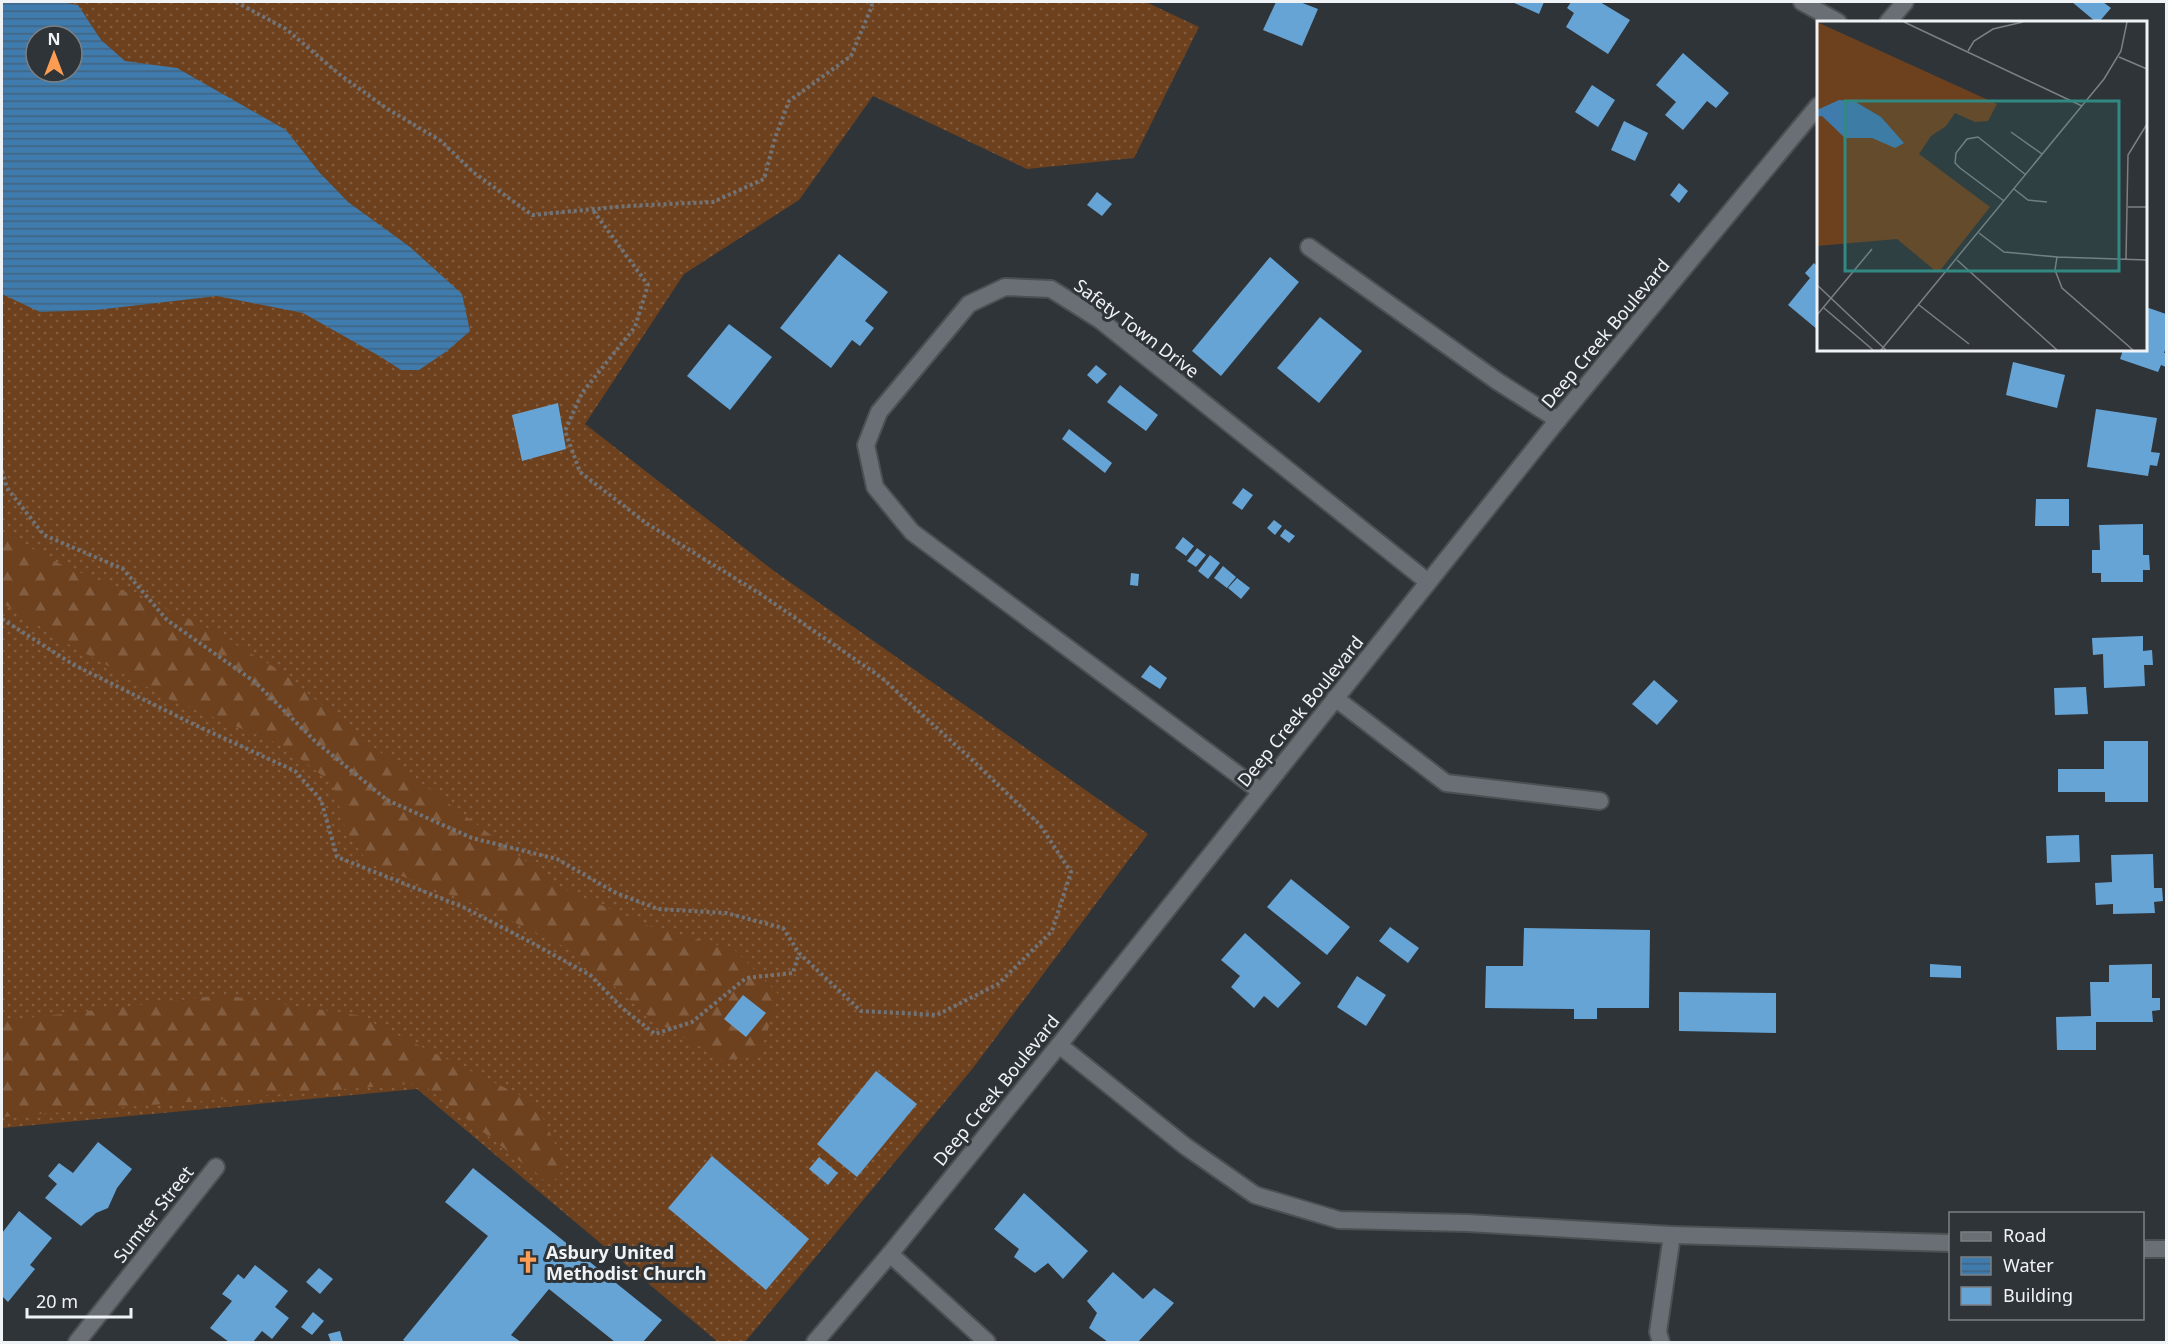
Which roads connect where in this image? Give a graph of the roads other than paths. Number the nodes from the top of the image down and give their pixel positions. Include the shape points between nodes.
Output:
1 (1802, 2) edge
2 (1905, 2) edge
3 (1836, 21) edge
4 (1889, 21) edge
5 (1817, 107) edge
6 (1309, 248) dead end
7 (1558, 420) junction
8 (1428, 582) junction
9 (1335, 698) junction
10 (1260, 791) junction
11 (1600, 801) dead end
12 (1059, 1045) junction
13 (216, 1167) dead end
14 (1672, 1235) junction
15 (1949, 1243) edge
16 (2144, 1249) edge
17 (2166, 1249) edge
18 (890, 1254) junction
19 (76, 1342) edge
20 (815, 1342) edge
21 (987, 1342) edge
22 (1661, 1342) edge

1 - 3 street
2 - 4 street
5 - 7 street, Deep Creek Boulevard
6 - 7 street
7 - 8 street, Deep Creek Boulevard
8 - 9 street, Deep Creek Boulevard
8 - 10 street, Safety Town Drive via 1100,320 1051,289 1005,287 969,304 879,412 866,445 875,487 912,532
9 - 10 street, Deep Creek Boulevard
9 - 11 street via 1446,783
10 - 12 street, Deep Creek Boulevard
12 - 14 street via 1185,1146 1255,1195 1339,1220
12 - 18 street, Deep Creek Boulevard
13 - 19 street, Sumter Street
14 - 15 street
14 - 22 street via 1659,1332
16 - 17 street
18 - 20 street, Deep Creek Boulevard
18 - 21 street

